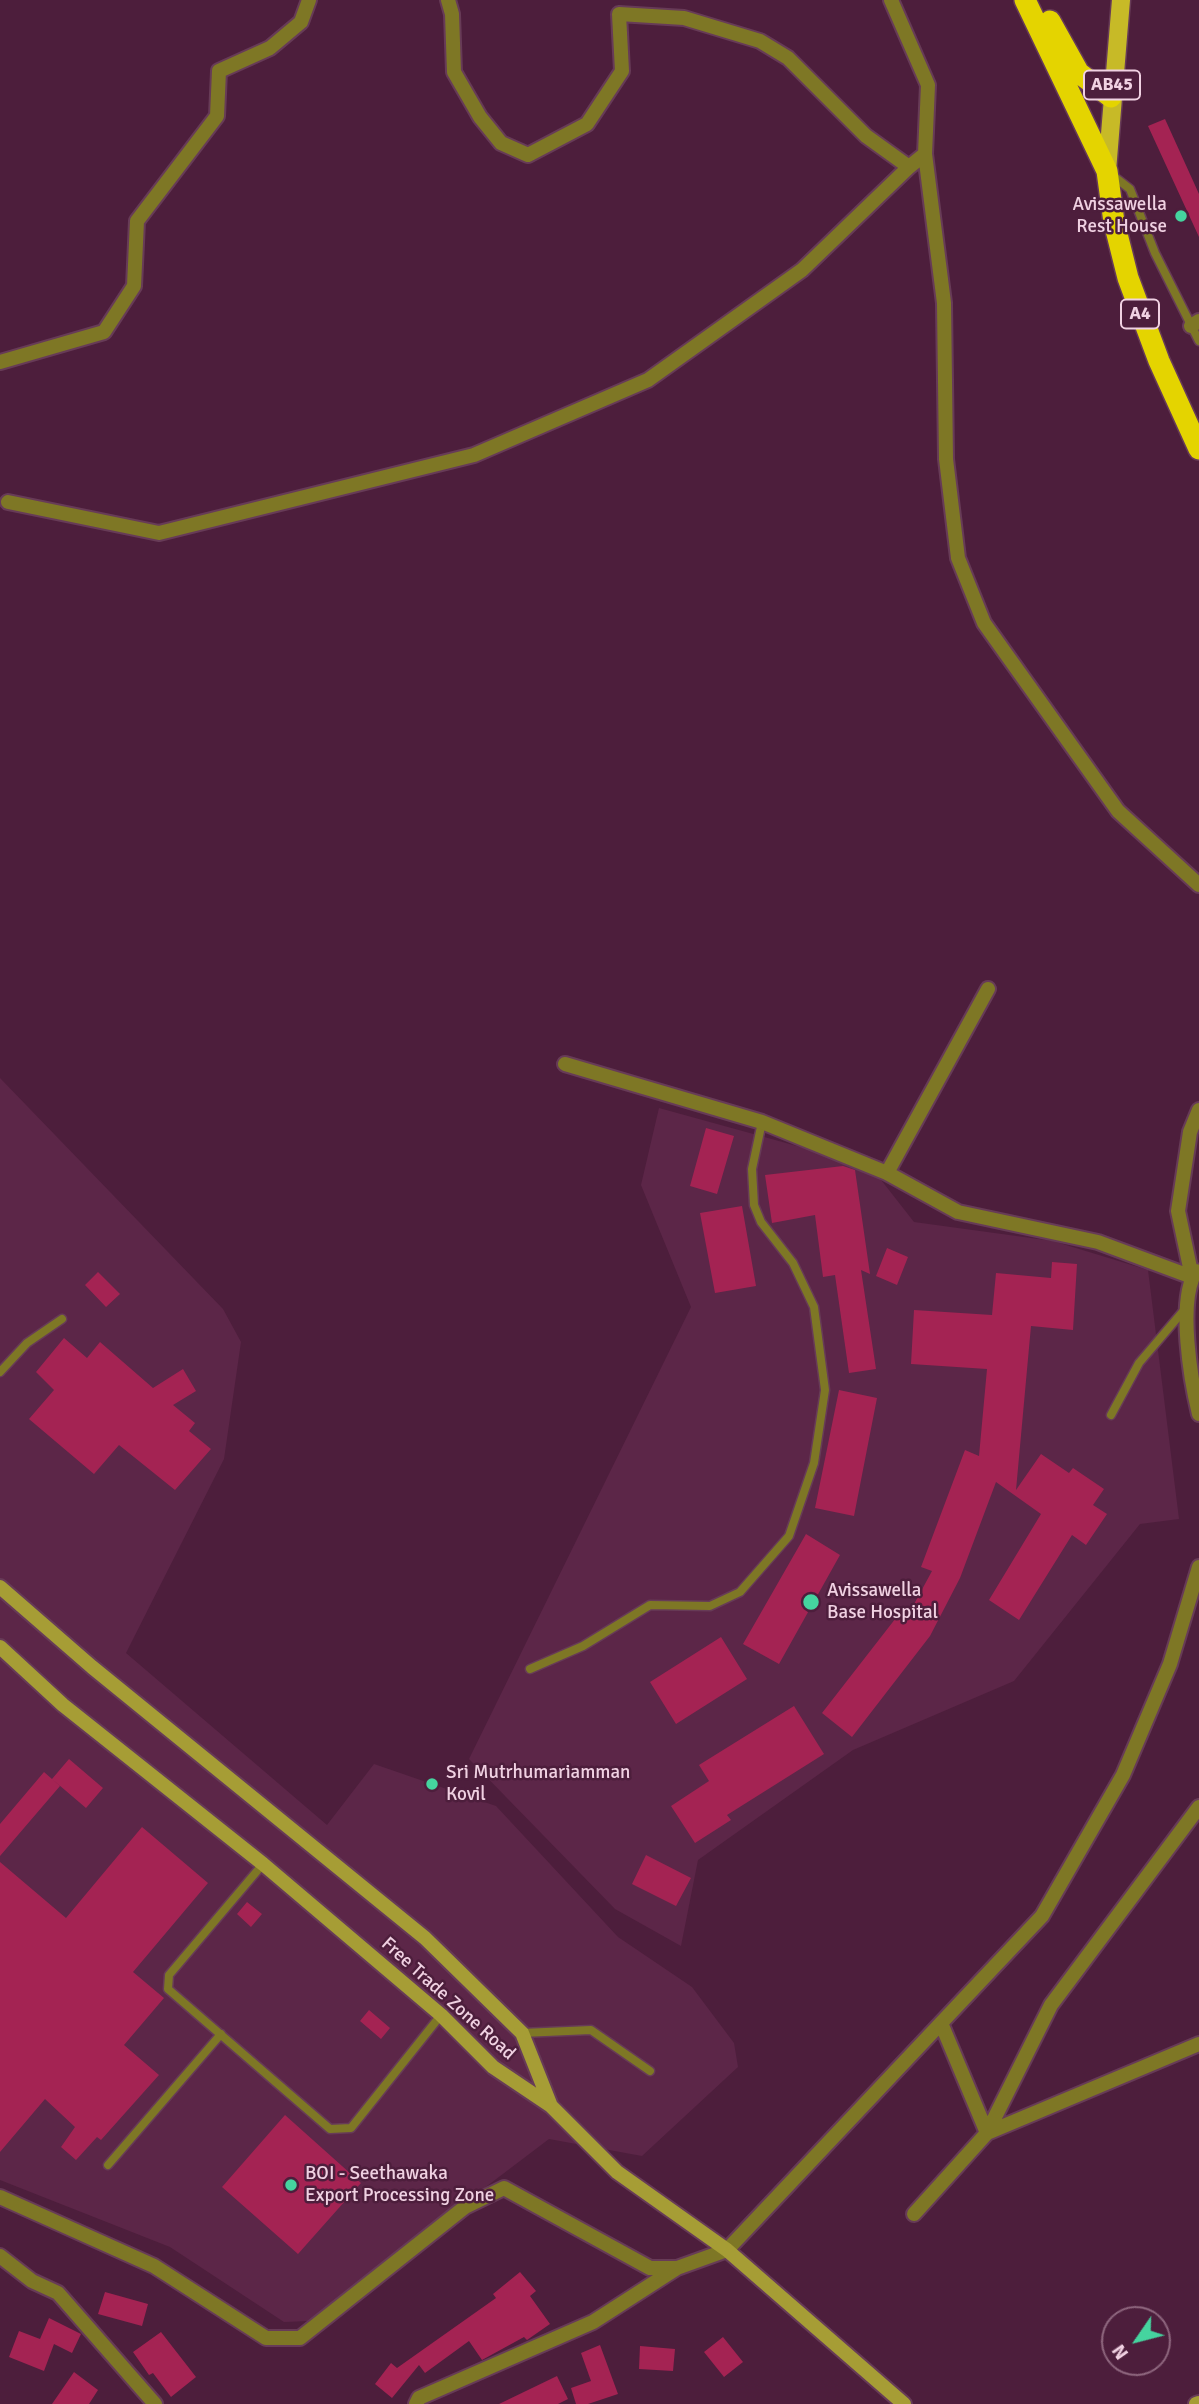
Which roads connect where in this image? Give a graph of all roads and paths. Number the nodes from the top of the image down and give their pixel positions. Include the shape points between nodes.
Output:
1 (309, 0) edge
2 (448, 0) edge
3 (891, 0) edge
4 (1025, 0) edge
5 (1040, 0) edge
6 (1121, 0) edge
7 (1111, 97) junction
8 (925, 154) junction
9 (909, 167) junction
10 (1107, 171) junction
11 (1195, 324) edge
12 (1199, 341) edge
13 (0, 362) edge
14 (1199, 449) edge
15 (8, 502) dead end
16 (1199, 885) edge
17 (988, 989) dead end
18 (565, 1063) dead end
19 (1199, 1110) edge
20 (762, 1122) junction
21 (887, 1173) junction
22 (1195, 1272) edge
23 (1188, 1305) junction
24 (1199, 1317) edge
25 (62, 1319) dead end
26 (0, 1372) edge
27 (1199, 1414) edge
28 (1111, 1415) dead end
29 (1199, 1567) edge
30 (0, 1587) edge
31 (0, 1647) edge
32 (530, 1669) dead end
33 (1199, 1807) edge
34 (264, 1864) junction
35 (441, 2015) junction
36 (941, 2023) junction
37 (522, 2033) junction
38 (221, 2034) junction
39 (1199, 2044) edge
40 (650, 2071) dead end
41 (551, 2106) junction
42 (987, 2133) junction
43 (108, 2165) dead end
44 (0, 2197) edge
45 (914, 2214) dead end
46 (727, 2250) junction
47 (0, 2256) edge
48 (677, 2268) junction
49 (155, 2404) edge
50 (416, 2404) edge
51 (904, 2404) edge

1 - 13 street via 301,22 270,48 219,71 217,116 137,221 134,286 104,332
2 - 9 street via 454,72 501,143 528,155 587,124 622,71 619,14 684,18 760,41 789,58 866,135
3 - 8 street via 928,85
4 - 10 highway, A4
5 - 7 highway via 1079,73
6 - 7 main road, AB45
7 - 10 main road, AB45
8 - 9 street
8 - 16 street via 944,303 946,459 958,558 984,623 1118,811
9 - 15 street via 802,270 648,380 474,455 159,533
10 - 11 lane via 1130,189 1155,253
10 - 14 highway, A4 via 1128,278
11 - 12 lane
17 - 21 street
18 - 20 street
19 - 22 street via 1190,1132 1178,1211
20 - 21 street
20 - 32 lane via 752,1169 754,1205 761,1222 793,1263 814,1307 825,1390 814,1463 789,1536 740,1592 709,1606 650,1605 583,1646
21 - 22 street via 957,1212 1098,1242
22 - 23 street
23 - 24 street
23 - 27 street via 1189,1369
23 - 28 lane via 1139,1363
25 - 26 lane via 27,1343
29 - 36 street via 1170,1664 1123,1775 1042,1916
30 - 37 street via 425,1938
31 - 34 street, Free Trade Zone Road via 63,1706
33 - 42 street via 1051,2006
34 - 35 street, Free Trade Zone Road
34 - 38 lane via 169,1975 168,1989
35 - 38 lane via 351,2129 330,2129
35 - 41 street, Free Trade Zone Road via 493,2067
36 - 42 street
36 - 46 street
37 - 40 lane via 591,2029
37 - 41 street
38 - 43 lane
39 - 42 street
41 - 46 street, Free Trade Zone Road via 617,2172
42 - 45 street
44 - 48 street via 154,2266 266,2338 300,2338 465,2207 504,2188 650,2268
46 - 48 street
46 - 51 street, Free Trade Zone Road
47 - 49 street via 58,2293
48 - 50 street via 593,2322 419,2398

